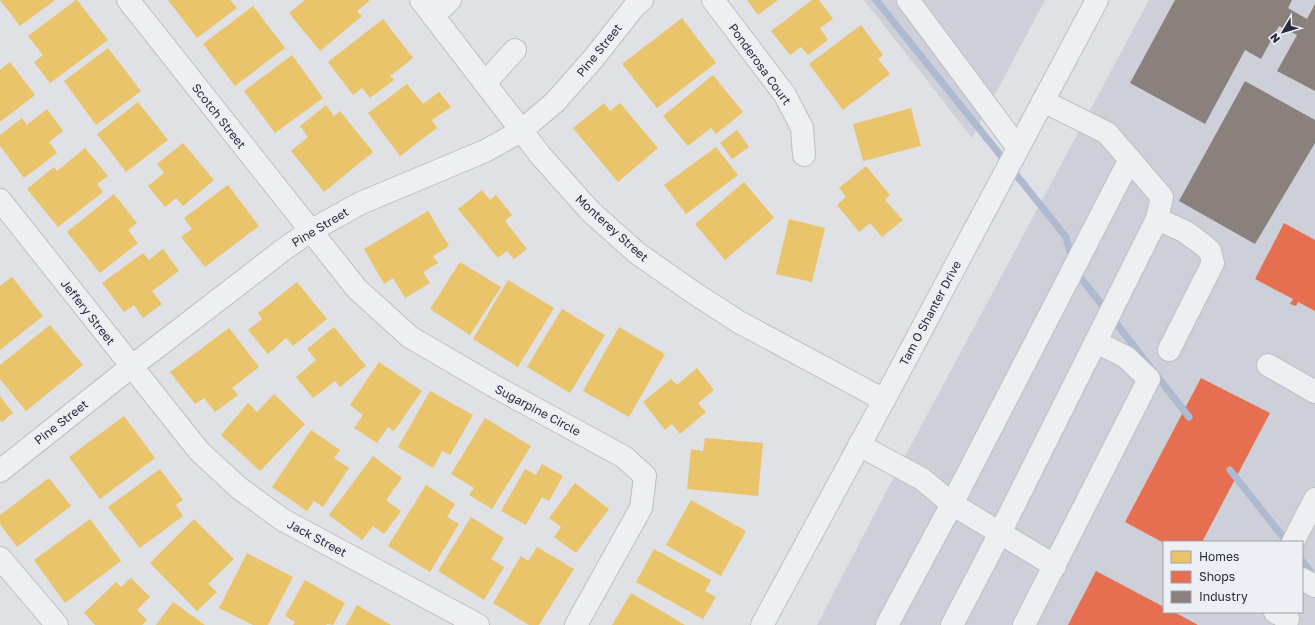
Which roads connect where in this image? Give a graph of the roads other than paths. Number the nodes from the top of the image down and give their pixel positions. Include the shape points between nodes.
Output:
1 (128, 0) edge
2 (450, 0) edge
3 (642, 0) edge
4 (713, 0) edge
5 (908, 0) edge
6 (1097, 0) edge
7 (427, 8) edge
8 (515, 50) dead end
9 (485, 83) junction
10 (1043, 102) junction
11 (521, 131) junction
12 (1018, 148) junction
13 (804, 155) dead end
14 (1130, 160) junction
15 (0, 200) edge
16 (1157, 219) junction
17 (310, 231) junction
18 (1096, 342) junction
19 (1169, 350) dead end
20 (1268, 365) dead end
21 (132, 367) junction
22 (1315, 392) edge
23 (884, 400) junction
24 (177, 424) joint
25 (859, 445) junction
26 (0, 471) edge
27 (1315, 499) edge
28 (952, 504) junction
29 (1000, 533) junction
30 (1294, 541) edge
31 (0, 558) edge
32 (1055, 566) junction
33 (1303, 580) edge
34 (1315, 586) edge
35 (57, 625) edge
36 (478, 625) edge
37 (576, 625) edge
38 (762, 625) edge
39 (887, 625) edge
40 (952, 625) edge
41 (1024, 625) edge

1 - 17 street, Scotch Street
2 - 7 street
3 - 11 street, Pine Street via 555,102
4 - 13 street, Ponderosa Court via 785,95 802,128
5 - 12 street
6 - 10 street, Tam O Shanter Drive
7 - 9 street, Monterey Street
8 - 9 street
9 - 11 street, Monterey Street
10 - 12 street, Tam O Shanter Drive
10 - 14 street via 1107,134
11 - 17 street, Pine Street via 485,151 361,203
11 - 23 street, Monterey Street via 540,156 592,212 637,253 739,322
12 - 23 street, Tam O Shanter Drive
14 - 16 street via 1162,197
14 - 28 street
15 - 21 street, Jeffery Street
16 - 18 street
16 - 19 street via 1184,231 1202,244 1210,251 1213,263
17 - 21 street, Pine Street
17 - 37 street, Sugarpine Circle via 357,289 410,337 624,457 645,476 641,508
18 - 29 street
18 - 32 street via 1126,358 1149,379
20 - 22 street
21 - 24 street, Jeffery Street
21 - 26 street, Pine Street
23 - 25 street, Tam O Shanter Drive
24 - 36 street, Jack Street via 199,452 239,488 283,520
25 - 28 street via 922,480
25 - 38 street, Tam O Shanter Drive
27 - 30 street
28 - 29 street
28 - 39 street
29 - 32 street
29 - 40 street
31 - 35 street
32 - 41 street
33 - 34 street

